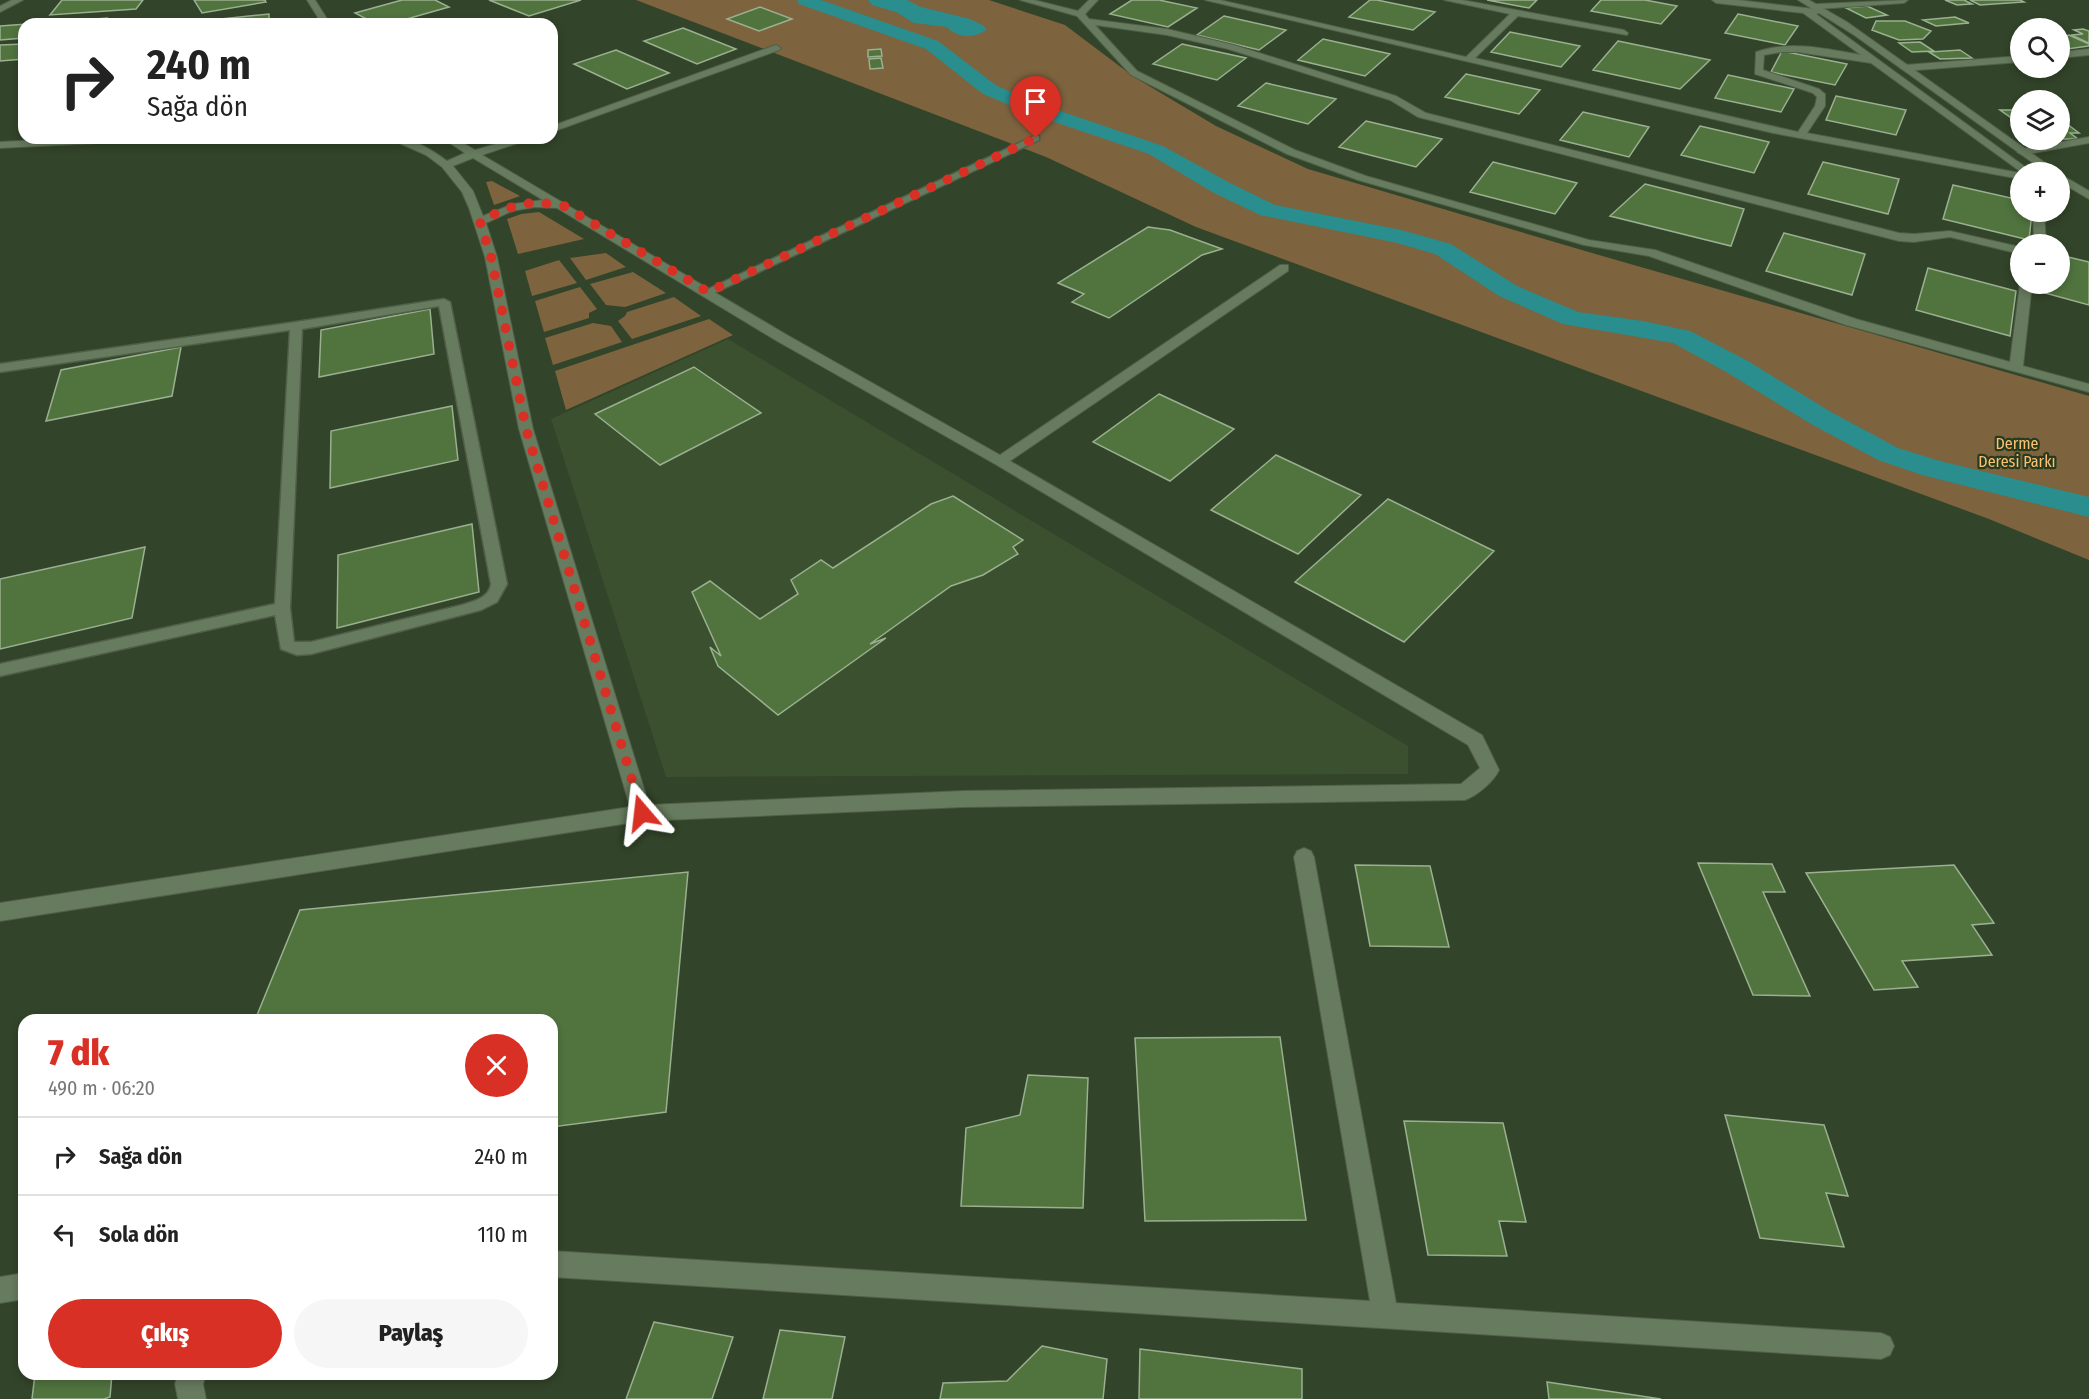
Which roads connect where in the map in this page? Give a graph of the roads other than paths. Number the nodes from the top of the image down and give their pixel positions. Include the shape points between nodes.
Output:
1 (13, 0) edge
2 (19, 0) edge
3 (311, 0) edge
4 (1024, 0) edge
5 (1094, 0) edge
6 (1209, 0) edge
7 (1448, 0) edge
8 (1716, 0) edge
9 (1802, 0) edge
10 (1904, 0) edge
11 (0, 3) edge
12 (0, 9) edge
13 (1821, 10) junction
14 (1806, 11) junction
15 (1516, 13) junction
16 (324, 18) edge
17 (1083, 18) junction
18 (1624, 33) dead end
19 (776, 48) dead end
20 (2089, 52) edge
21 (2070, 54) edge
22 (1469, 59) junction
23 (1874, 60) junction
24 (2010, 60) edge
25 (1905, 68) junction
26 (558, 127) edge
27 (1801, 135) junction
28 (1036, 138) dead end
29 (2089, 140) edge
30 (20, 144) edge
31 (413, 144) edge
32 (458, 144) edge
33 (507, 144) edge
34 (0, 145) edge
35 (2022, 152) junction
36 (475, 153) junction
37 (2013, 162) edge
38 (2038, 162) edge
39 (446, 165) junction
40 (2010, 174) edge
41 (2070, 186) edge
42 (2089, 196) edge
43 (564, 206) junction
44 (480, 222) junction
45 (2010, 248) edge
46 (1284, 268) dead end
47 (708, 292) junction
48 (2025, 294) edge
49 (296, 326) junction
50 (0, 368) edge
51 (2016, 368) junction
52 (2089, 388) edge
53 (1000, 461) junction
54 (282, 608) junction
55 (0, 670) edge
56 (642, 813) junction
57 (1304, 857) dead end
58 (0, 912) edge
59 (558, 1264) edge
60 (18, 1287) edge
61 (0, 1290) edge
62 (1385, 1314) junction
63 (1881, 1346) dead end
64 (190, 1380) edge
65 (192, 1399) edge

1 - 11 street
2 - 12 street
3 - 16 street
4 - 17 street
5 - 17 street
6 - 22 street
7 - 15 street
8 - 14 street
9 - 13 street
10 - 13 street
13 - 14 street
13 - 25 street
14 - 23 street
15 - 18 street
15 - 22 street
17 - 45 street via 1231,47 1393,98 1422,115 1899,237 1950,234
17 - 51 street via 1134,73 1301,156 1362,178 1588,243 1651,253 1851,322
19 - 26 street
20 - 21 street
22 - 27 street
23 - 27 street via 1782,48 1759,54 1758,72 1822,96
23 - 37 street
24 - 25 street
25 - 35 street
27 - 40 street
28 - 47 lane
29 - 35 street
30 - 34 street
31 - 39 street
32 - 36 street
33 - 36 street
35 - 38 street
36 - 39 street
36 - 43 street
39 - 44 street via 466,191
41 - 42 street
43 - 44 street via 535,202 504,209
43 - 47 street
44 - 56 street via 491,257 526,429
46 - 53 street
47 - 53 street
48 - 51 street
49 - 50 lane
49 - 54 lane
49 - 54 lane via 437,302 446,304 499,591 482,604 310,648 287,645
51 - 52 street
53 - 56 street via 1475,740 1490,770 1465,792 963,799
54 - 55 lane
56 - 58 street
57 - 62 street
59 - 62 street
60 - 61 street
62 - 63 street
64 - 65 street

